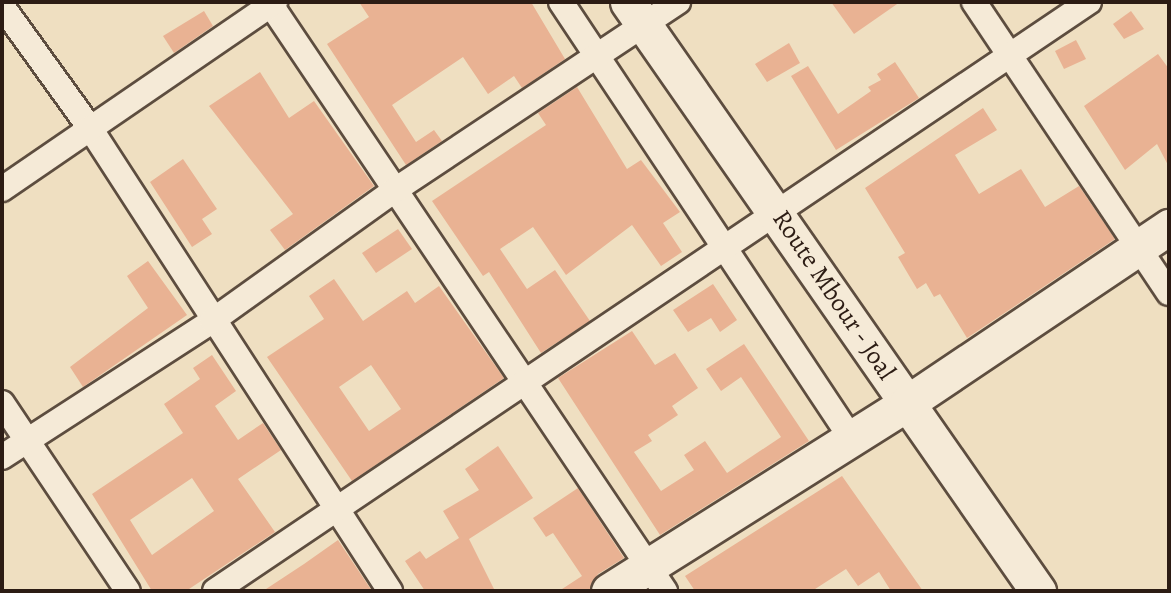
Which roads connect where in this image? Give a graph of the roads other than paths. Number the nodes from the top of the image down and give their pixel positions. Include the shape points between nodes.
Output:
1 (561, 2) edge
2 (678, 2) edge
3 (974, 2) edge
4 (1089, 2) edge
5 (272, 3) edge
6 (2, 6) edge
7 (636, 13) edge
8 (599, 54) junction
9 (1009, 55) junction
10 (90, 128) junction
11 (2, 189) edge
12 (395, 190) junction
13 (777, 211) junction
14 (1169, 227) edge
15 (725, 246) junction
16 (1139, 248) junction
17 (1169, 293) edge
18 (212, 321) junction
19 (523, 382) junction
20 (2, 403) edge
21 (907, 403) junction
22 (851, 438) junction
23 (27, 440) junction
24 (2, 457) edge
25 (337, 510) junction
26 (656, 578) edge
27 (128, 591) edge
28 (215, 591) edge
29 (390, 591) edge
30 (609, 591) edge
31 (1038, 591) edge

1 - 8 street
2 - 7 street
3 - 9 street
4 - 9 street
5 - 10 street
5 - 12 street
6 - 10 street
7 - 8 street
7 - 13 main road, Route Mbour - Joal
8 - 12 street
8 - 15 street
9 - 13 street
9 - 16 street
10 - 11 street
10 - 18 street
12 - 18 street
12 - 19 street
13 - 15 street
13 - 21 main road, Route Mbour - Joal
14 - 16 main road
15 - 19 street
15 - 22 street
16 - 17 street
16 - 21 main road
18 - 23 street
18 - 25 street
19 - 25 street
19 - 26 street
20 - 23 street
21 - 22 main road
21 - 31 main road, Route Mbour - Joal
22 - 26 main road
23 - 24 street
23 - 27 street
25 - 28 street
25 - 29 street
26 - 30 main road

